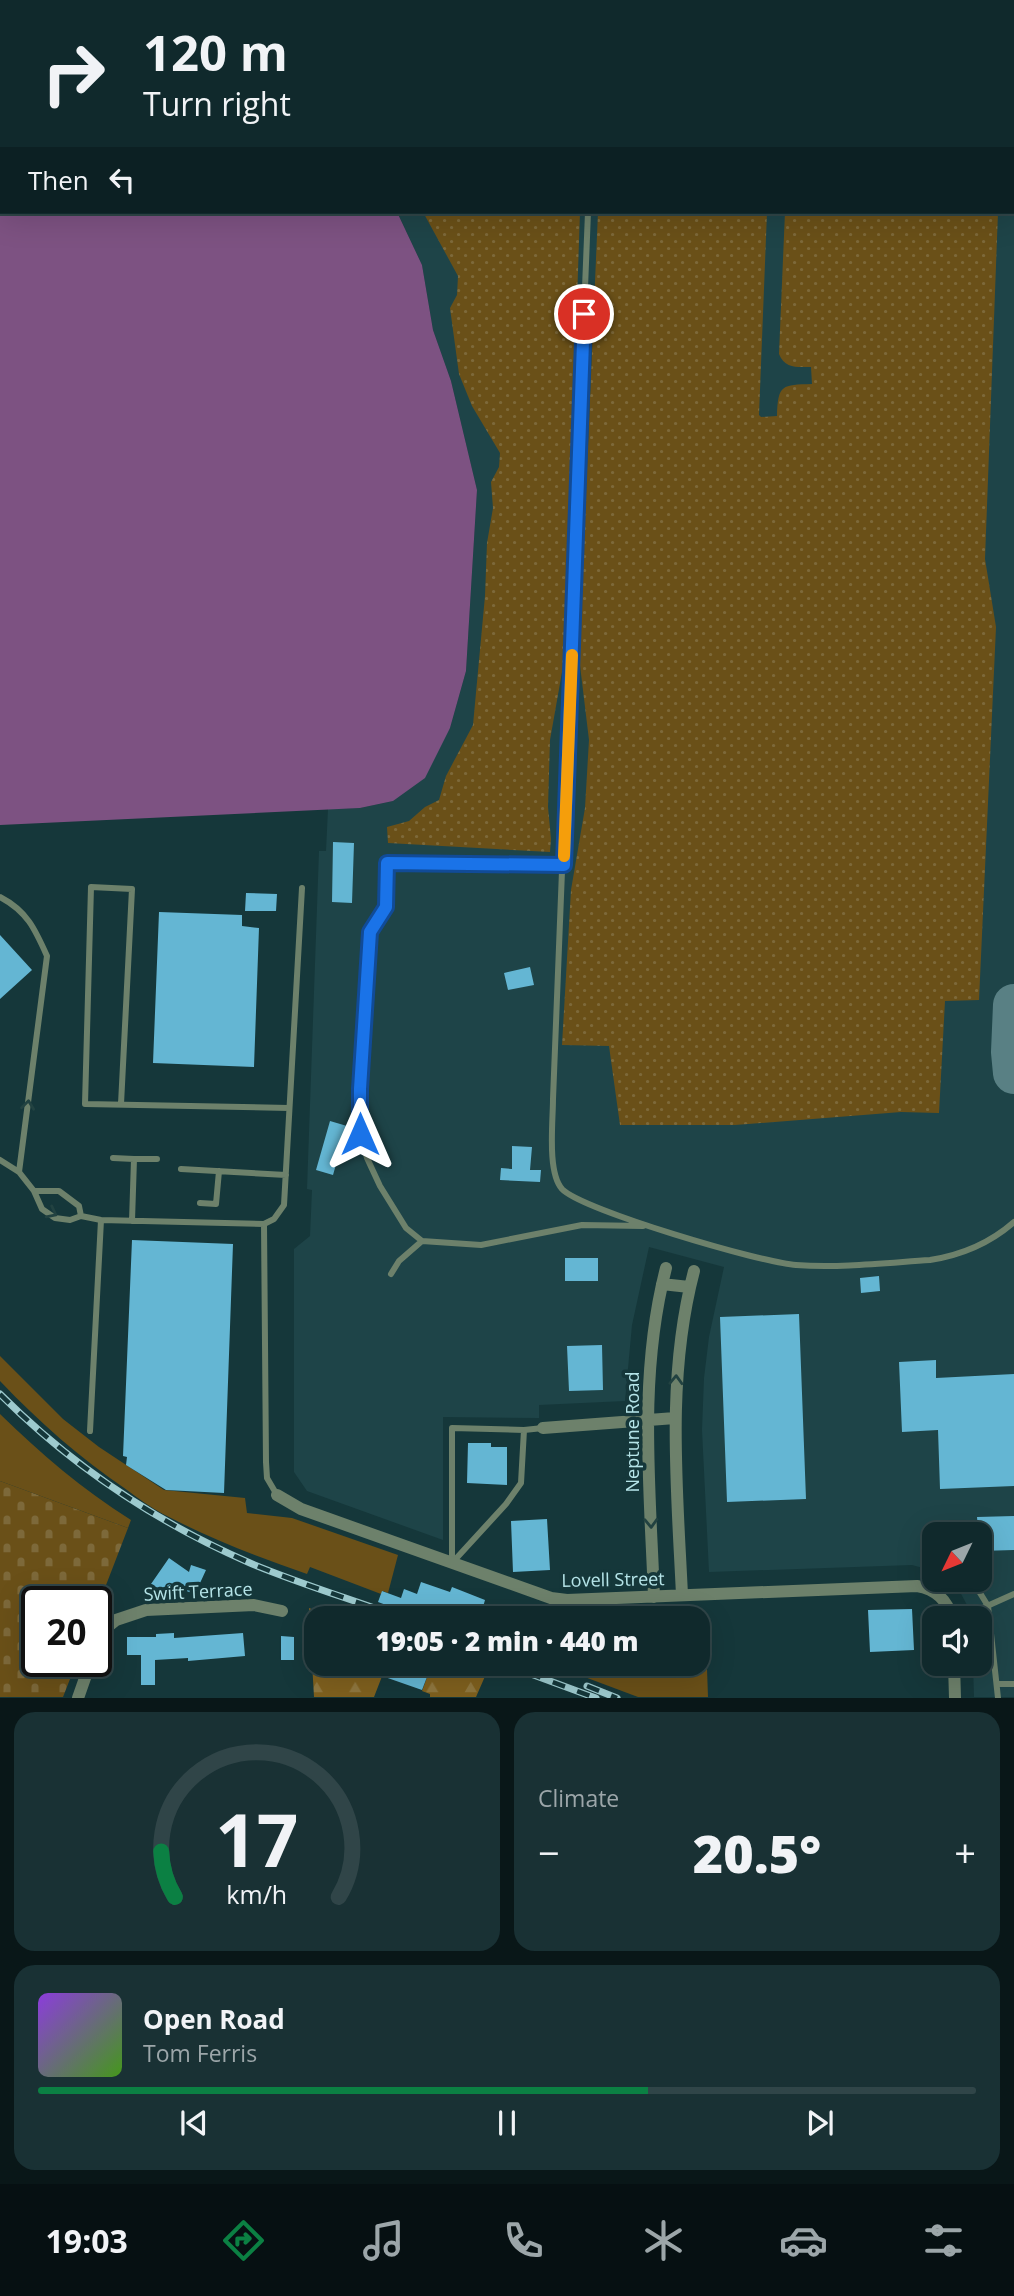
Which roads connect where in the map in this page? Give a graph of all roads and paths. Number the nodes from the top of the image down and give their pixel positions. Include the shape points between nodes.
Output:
1 (588, 214) edge
2 (564, 865) junction
3 (302, 888) dead end
4 (0, 897) edge
5 (121, 1104) junction
6 (289, 1108) junction
7 (113, 1158) dead end
8 (134, 1158) junction
9 (157, 1159) dead end
10 (0, 1160) edge
11 (181, 1169) dead end
12 (219, 1171) junction
13 (19, 1172) junction
14 (286, 1175) junction
15 (34, 1191) junction
16 (200, 1203) dead end
17 (80, 1216) junction
18 (101, 1220) junction
19 (132, 1221) junction
20 (1014, 1222) edge
21 (264, 1224) junction
22 (652, 1226) junction
23 (422, 1241) junction
24 (666, 1268) dead end
25 (694, 1271) dead end
26 (391, 1274) dead end
27 (662, 1284) junction
28 (689, 1287) junction
29 (675, 1418) junction
30 (647, 1420) junction
31 (543, 1428) joint
32 (90, 1430) dead end
33 (524, 1430) junction
34 (277, 1495) joint
35 (452, 1564) junction
36 (979, 1592) edge
37 (1014, 1594) edge
38 (682, 1595) junction
39 (654, 1597) junction
40 (946, 1606) edge
41 (988, 1606) joint
42 (282, 1611) dead end
43 (112, 1623) edge
44 (992, 1641) edge
45 (954, 1676) edge
46 (85, 1677) edge
47 (997, 1684) junction
48 (1014, 1684) edge
49 (78, 1698) edge
50 (955, 1698) edge
51 (998, 1698) edge

1 - 2 lane
2 - 22 lane via 553,1087 554,1169 557,1181 570,1195
2 - 23 lane via 387,863 386,907 370,932 360,1134 380,1185 406,1228
3 - 6 lane
13 -> 4 lane via 47,956 19,907
5 - 5 lane via 85,1104 91,887 132,889
5 - 6 lane
6 - 14 lane
7 - 8 lane
8 - 9 lane
8 - 19 lane
10 - 13 lane
11 - 12 lane
12 - 14 lane
12 - 16 lane via 216,1204
13 - 15 lane
14 - 21 lane via 284,1205
15 - 17 lane via 59,1191 79,1206
15 -> 17 lane via 42,1209 55,1218
17 - 18 lane
18 - 19 lane
18 - 32 lane
19 - 21 lane
20 - 22 lane via 987,1242 951,1256 793,1265
21 - 34 lane via 266,1462 267,1478
22 - 23 lane via 582,1225 481,1245
23 - 26 lane
24 - 27 street, Neptune Road
25 - 28 street
27 - 28 street
27 - 30 street, Neptune Road
29 -> 28 street
29 - 30 street
29 - 38 street
30 - 31 street
30 -> 39 street, Neptune Road
31 - 33 lane
33 - 35 lane via 521,1483
33 - 35 lane via 452,1428
34 - 35 street, Lovell Street via 301,1509
35 - 39 street, Lovell Street via 551,1598
36 - 41 lane
37 - 41 lane
38 - 39 street, Lovell Street
38 - 40 street, Lovell Street via 917,1586 936,1593
42 - 43 street, Swift Terrace via 254,1605 146,1610
44 - 47 lane
45 - 50 street
46 - 49 street
47 - 48 lane
47 - 51 lane

